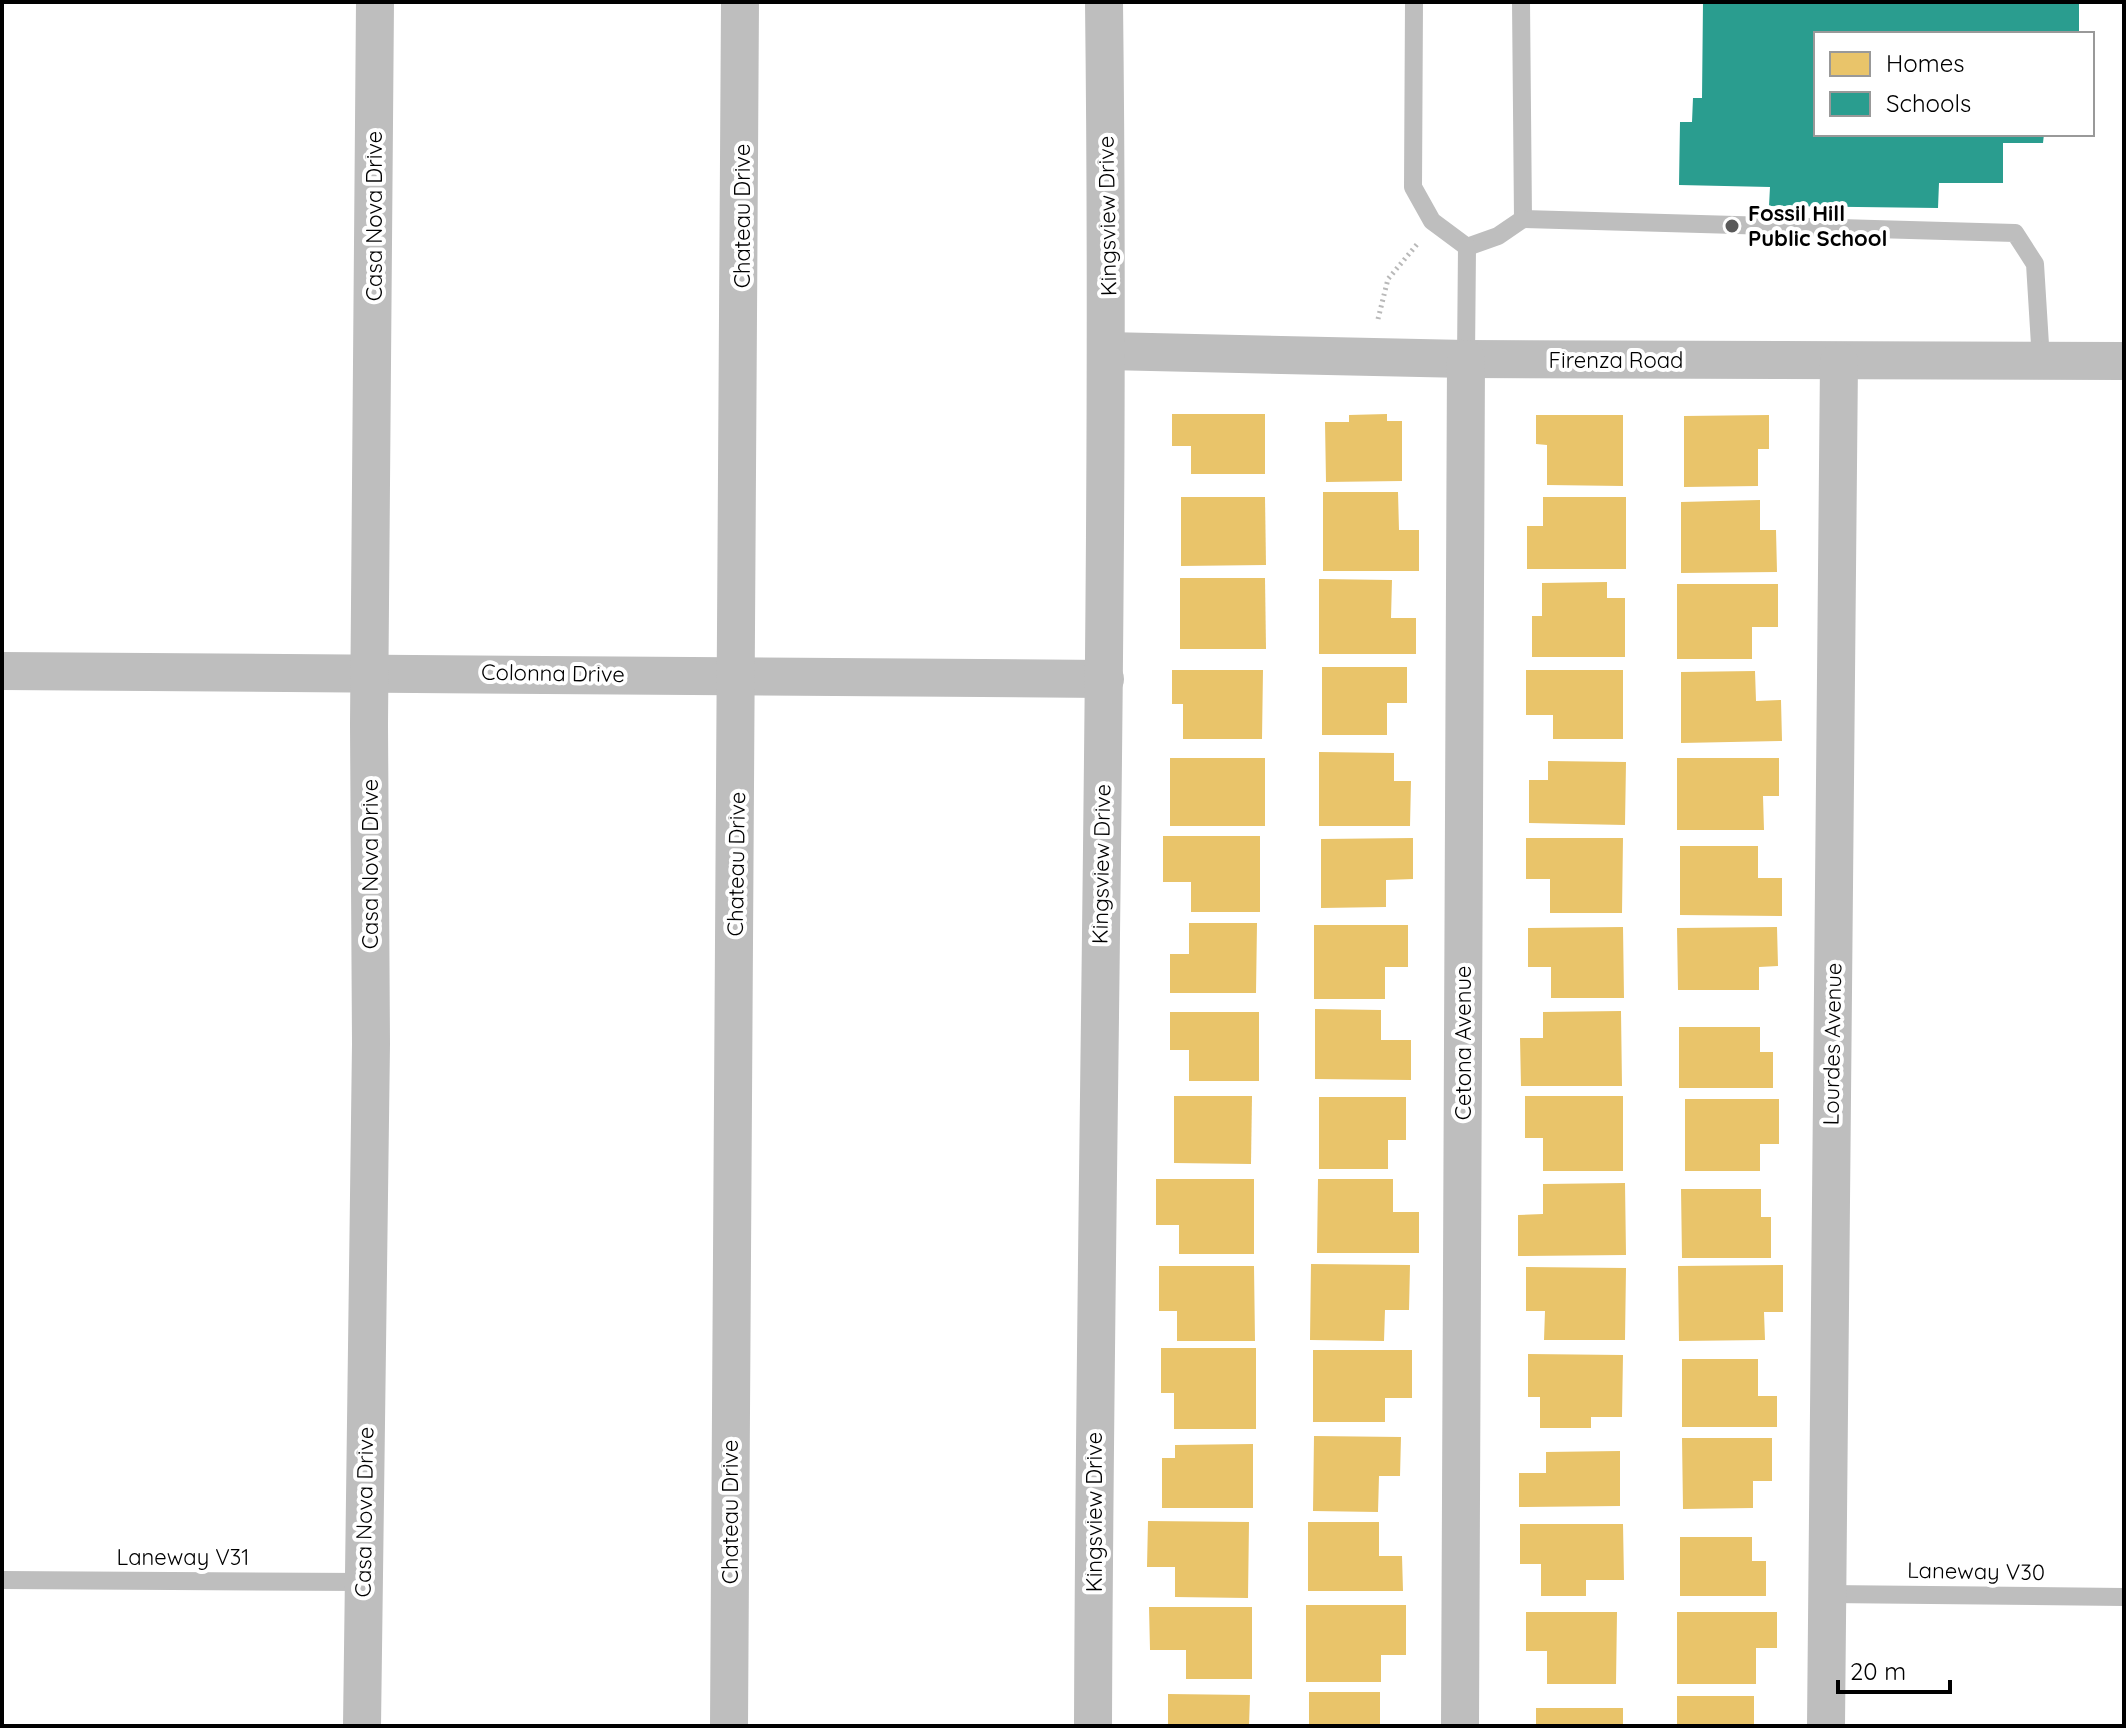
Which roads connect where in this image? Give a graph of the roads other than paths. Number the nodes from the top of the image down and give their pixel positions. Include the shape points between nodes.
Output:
1 (375, 2) edge
2 (740, 2) edge
3 (1104, 2) edge
4 (1414, 2) edge
5 (1521, 2) edge
6 (1523, 219) junction
7 (1467, 247) junction
8 (1107, 351) junction
9 (1466, 359) junction
10 (1839, 361) junction
11 (2041, 361) junction
12 (2124, 361) edge
13 (2, 671) edge
14 (370, 671) junction
15 (738, 675) junction
16 (1105, 679) junction
17 (2, 1580) edge
18 (363, 1582) junction
19 (1827, 1594) junction
20 (2124, 1597) edge
21 (362, 1726) edge
22 (729, 1726) edge
23 (1093, 1726) edge
24 (1460, 1726) edge
25 (1826, 1726) edge

1 - 14 street, Casa Nova Drive
2 - 15 street, Chateau Drive
3 - 8 street, Kingsview Drive
4 - 7 lane via 1413,187 1435,223
5 - 6 lane
6 - 7 lane via 1498,236
6 - 11 lane via 2015,233 2035,264
7 - 9 lane
8 - 9 street, Firenza Road
8 - 16 street, Kingsview Drive
9 - 10 street, Firenza Road
9 - 24 street, Cetona Avenue
10 - 11 street, Firenza Road
10 - 19 street, Lourdes Avenue
11 - 12 street, Firenza Road
13 - 14 street, Colonna Drive
14 - 15 street, Colonna Drive
14 - 18 street, Casa Nova Drive
15 - 16 street, Colonna Drive
15 - 22 street, Chateau Drive
16 - 23 street, Kingsview Drive
17 - 18 lane, Laneway V31
18 - 21 street, Casa Nova Drive
19 - 20 lane, Laneway V30
19 - 25 street, Lourdes Avenue

